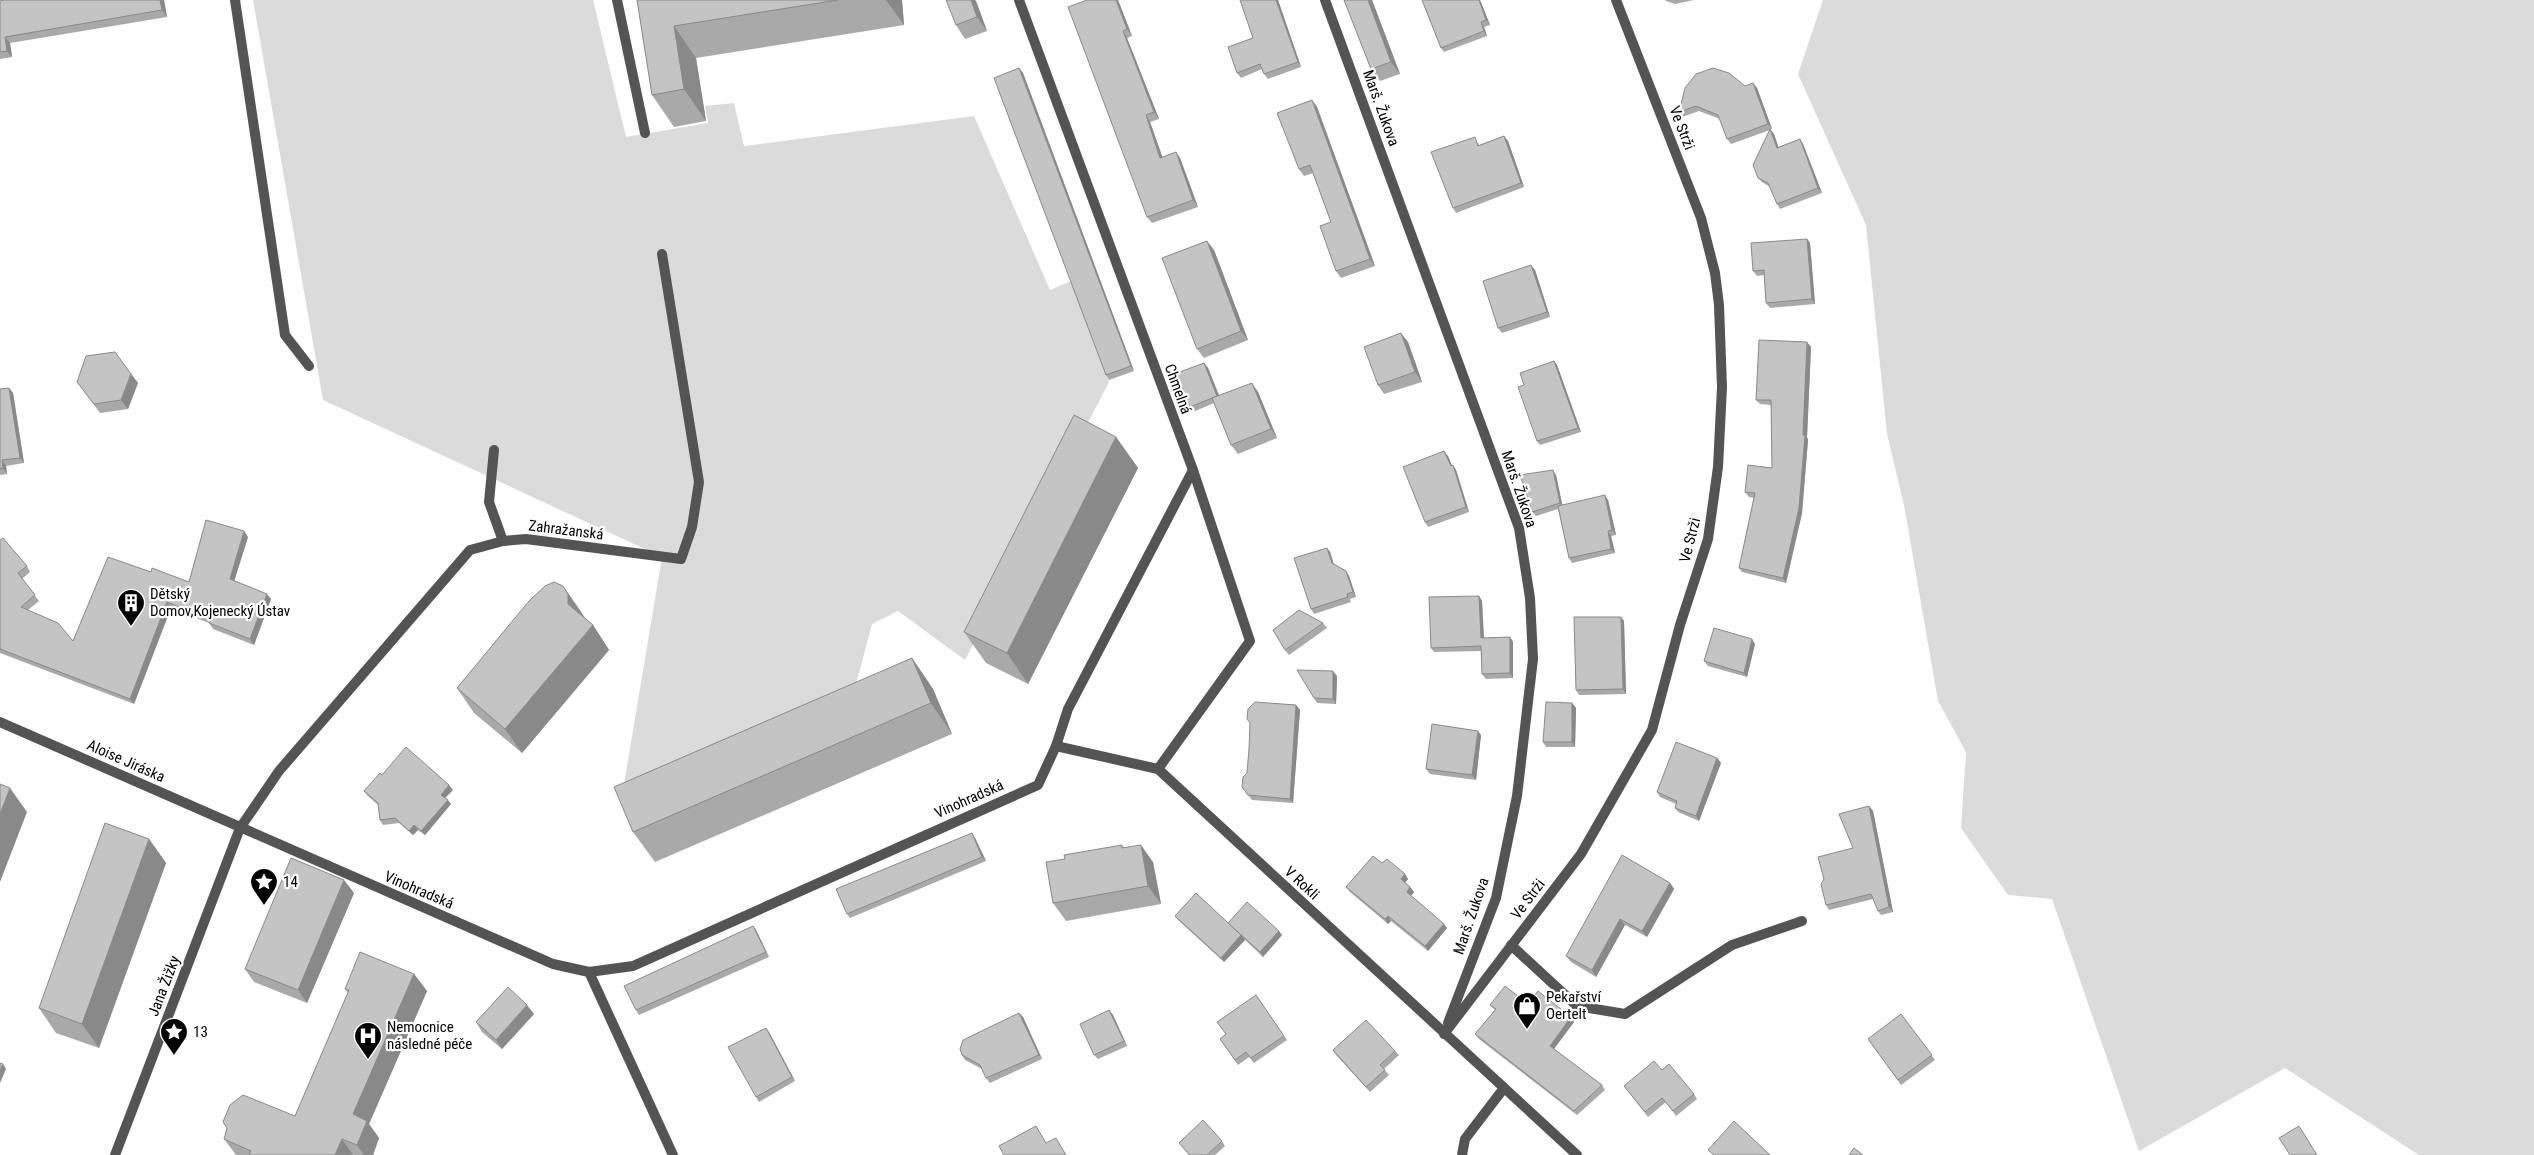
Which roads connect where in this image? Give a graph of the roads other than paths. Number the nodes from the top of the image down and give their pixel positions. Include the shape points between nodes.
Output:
1 (235, 0) edge
2 (618, 0) edge
3 (1019, 0) edge
4 (1326, 0) edge
5 (1616, 0) edge
6 (645, 134) dead end
7 (662, 254) dead end
8 (309, 366) dead end
9 (494, 450) dead end
10 (1193, 470) junction
11 (503, 541) junction
12 (0, 722) edge
13 (1056, 746) junction
14 (1158, 770) junction
15 (240, 828) junction
16 (1802, 921) dead end
17 (1512, 945) junction
18 (589, 972) junction
19 (1444, 1034) junction
20 (1504, 1088) junction
21 (115, 1155) edge
22 (673, 1155) edge
23 (1462, 1155) edge
24 (1577, 1155) edge

1 - 8 street via 285,335
2 - 6 street
3 - 10 street, Chmelná
4 - 19 street, Marš. Žukova via 1519,528 1530,598 1533,659 1517,796 1496,898
5 - 17 street, Ve Strži via 1701,218 1715,273 1722,387 1718,468 1708,539 1680,625 1652,730 1581,854
7 - 11 street, Zahražanská via 699,482 692,527 681,559 526,539
9 - 11 street via 489,502
10 - 13 street, Vinohradská via 1068,709
10 - 14 street, Chmelná via 1250,641
11 - 15 street, Zahražanská via 470,550 279,771
12 - 15 street, Aloise Jiráska
13 - 14 street, V Rokli
13 - 18 street, Vinohradská via 1038,785 633,966
14 - 19 street, V Rokli
15 - 18 street, Vinohradská via 553,964
15 - 21 street, Jana Žižky
16 - 17 street via 1732,945 1625,1014 1577,1006
17 - 19 street, Ve Strži
18 - 22 street
19 - 20 street, V Rokli
20 - 23 street via 1465,1139
20 - 24 street, V Rokli

